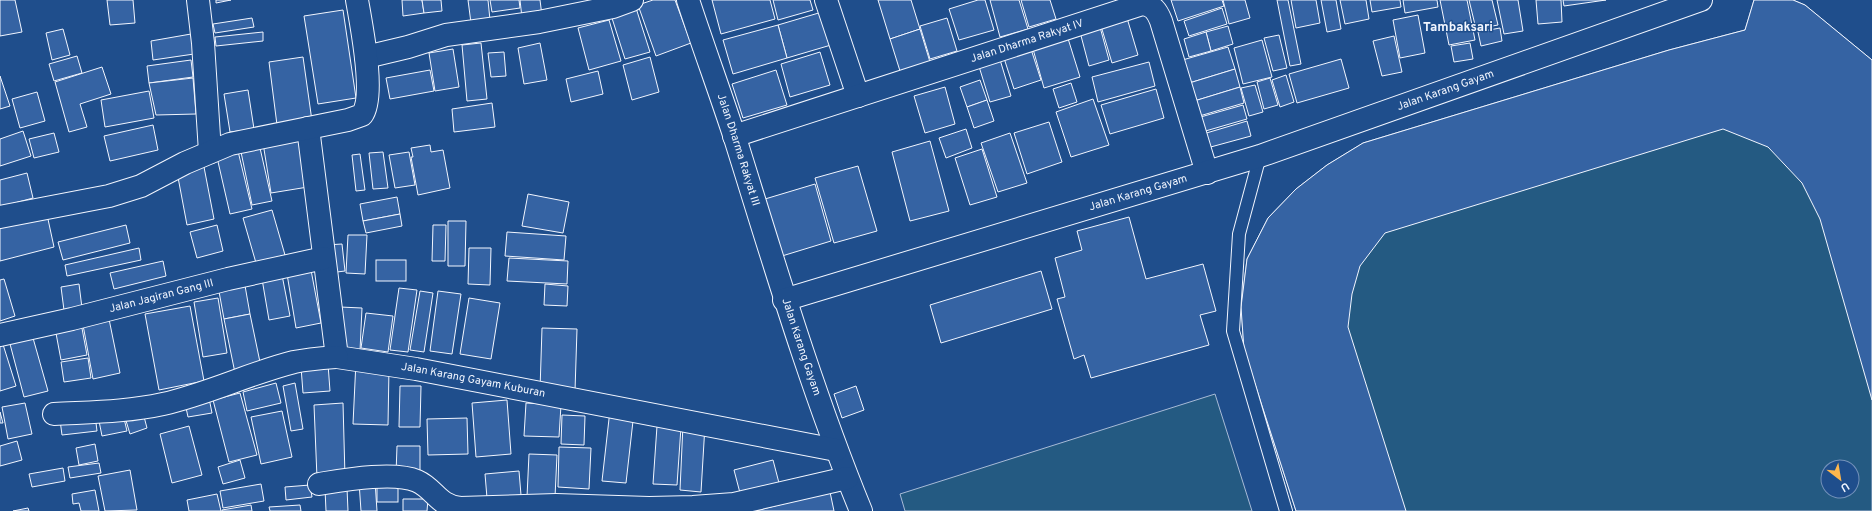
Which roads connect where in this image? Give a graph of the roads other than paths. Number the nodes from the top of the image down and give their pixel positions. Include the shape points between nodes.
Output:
1 (198, 0) edge
2 (357, 0) edge
3 (632, 0) edge
4 (688, 0) edge
5 (826, 0) edge
6 (1701, 0) edge
7 (366, 57) junction
8 (858, 96) junction
9 (308, 128) junction
10 (734, 136) junction
11 (210, 152) junction
12 (1260, 156) junction
13 (1207, 173) junction
14 (0, 217) edge
15 (324, 258) junction
16 (784, 300) junction
17 (0, 335) edge
18 (337, 357) junction
19 (54, 414) dead end
20 (836, 450) junction
21 (847, 478) junction
22 (319, 484) dead end
23 (562, 508) edge
24 (861, 511) edge
25 (1286, 511) edge

1 - 11 street
2 - 7 street
3 - 7 street via 539,22 446,35
4 - 10 street, Jalan Dharma Rakyat III
5 - 8 street
6 - 12 street, Jalan Karang Gayam
7 - 9 street via 366,105 362,115
8 - 10 street, Jalan Dharma Rakyat IV
8 - 13 street, Jalan Dharma Rakyat IV via 1134,5 1148,4 1161,20
9 - 11 street via 246,140
9 - 15 street
10 - 16 street, Jalan Dharma Rakyat III
11 - 14 street via 128,191 89,201
12 - 13 street, Jalan Karang Gayam
12 - 25 lane via 1238,234 1232,331
13 - 16 street, Jalan Karang Gayam
15 - 17 street, Jalan Jagiran Gang III
15 - 18 street
16 - 20 street, Jalan Karang Gayam
18 - 19 street, Jalan Karang Gayam Kuburan via 296,362 208,392 163,404
18 - 20 street, Jalan Karang Gayam Kuburan via 416,369
20 - 21 street, Jalan Karang Gayam
21 - 23 street via 734,504 693,507
21 - 24 street, Jalan Karang Gayam
22 - 23 street via 402,477 422,484 450,506 460,508

